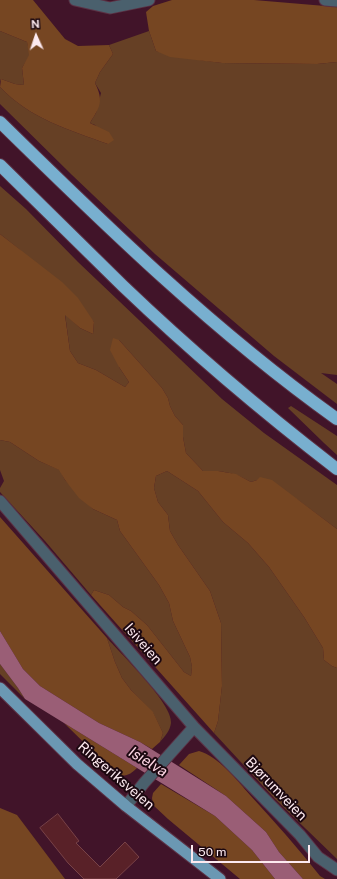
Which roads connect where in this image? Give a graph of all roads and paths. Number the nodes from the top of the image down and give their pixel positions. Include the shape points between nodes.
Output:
1 (75, 0) edge
2 (149, 0) edge
3 (325, 0) edge
4 (337, 1) edge
5 (1, 123) edge
6 (0, 166) edge
7 (337, 419) edge
8 (337, 469) edge
9 (0, 501) edge
10 (0, 688) edge
11 (194, 727) junction
12 (126, 806) junction
13 (337, 870) edge
14 (220, 879) edge

1 - 2 street via 110,8
3 - 4 street
5 - 7 highway via 149,265 266,364
6 - 8 highway via 183,341 246,396
9 - 11 street, Isiveien
10 - 12 main road, Ringeriksveien via 77,764
11 - 12 street
11 - 13 street, Bjørumveien via 318,857
12 - 14 main road, Ringeriksveien

